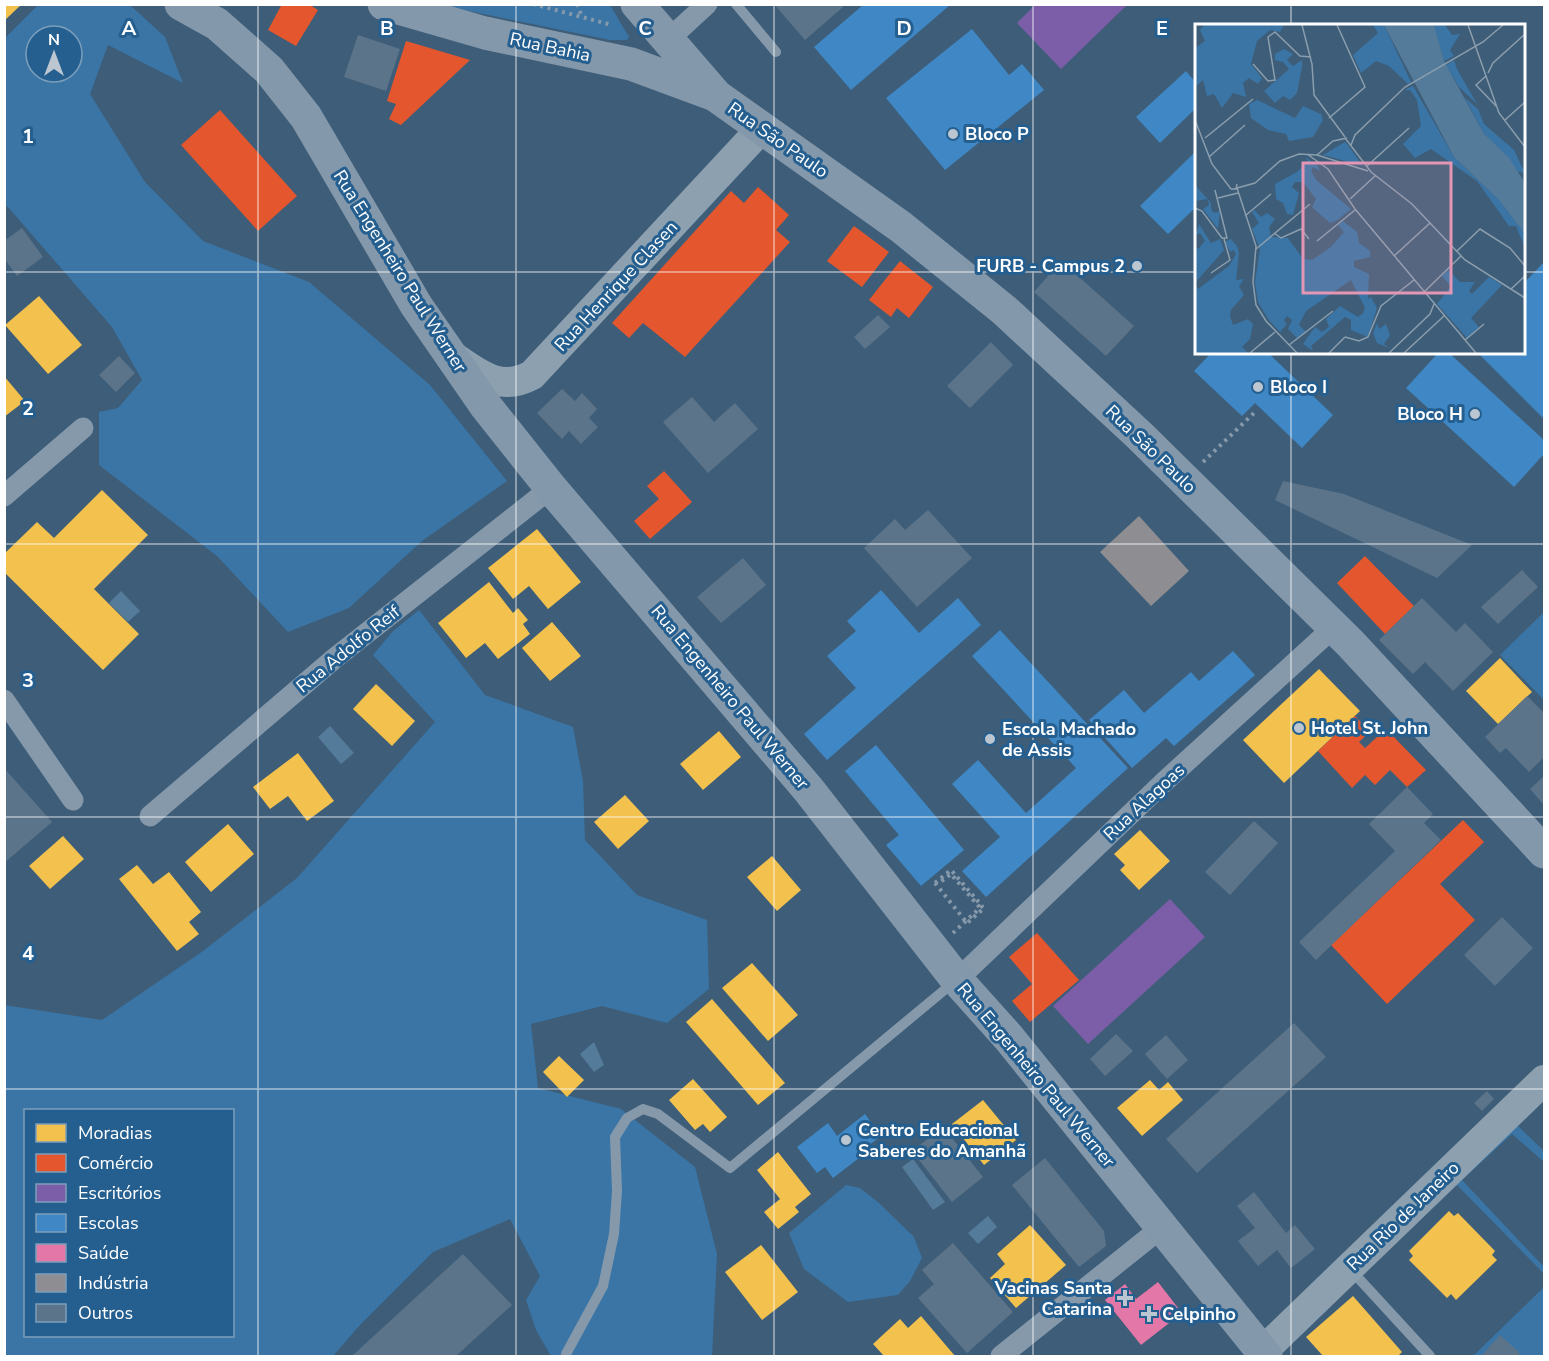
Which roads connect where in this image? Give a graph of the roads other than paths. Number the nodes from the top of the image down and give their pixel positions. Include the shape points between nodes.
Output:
1 (181, 4) edge
2 (384, 4) edge
3 (637, 4) edge
4 (707, 4) edge
5 (736, 4) edge
6 (211, 14) edge
7 (669, 39) junction
8 (776, 52) dead end
9 (715, 95) junction
10 (762, 128) junction
11 (448, 354) junction
12 (83, 428) dead end
13 (551, 488) junction
14 (4, 496) edge
15 (1334, 627) junction
16 (4, 700) edge
17 (73, 800) dead end
18 (150, 816) dead end
19 (1545, 852) edge
20 (957, 980) junction
21 (1545, 1080) edge
22 (1161, 1228) junction
23 (1349, 1268) junction
24 (566, 1354) dead end
25 (1264, 1354) edge
26 (1001, 1356) edge
27 (1430, 1356) edge

1 - 6 main road, Rua Engenheiro Paul Werner
2 - 9 main road, Rua Bahia via 485,33 631,64
3 - 7 main road
4 - 7 street
5 - 8 lane
6 - 11 main road, Rua Engenheiro Paul Werner via 269,70 306,117
7 - 9 main road
9 - 10 main road, Rua São Paulo
10 - 11 street, Rua Henrique Clasen via 532,375 518,382 493,381
10 - 15 main road, Rua São Paulo via 901,227 1004,310 1140,436
11 - 13 main road, Rua Engenheiro Paul Werner
12 - 14 street
13 - 18 street, Rua Adolfo Reif via 335,658
13 - 20 main road, Rua Engenheiro Paul Werner via 779,754
15 - 19 main road, Rua São Paulo
15 - 20 street, Rua Alagoas via 1164,782
16 - 17 street
20 - 22 main road, Rua Engenheiro Paul Werner via 1009,1038
20 - 24 lane via 730,1168 658,1114 643,1109 627,1118 615,1137 614,1234 603,1286
21 - 23 street, Rua Rio de Janeiro
22 - 25 main road, Rua Engenheiro Paul Werner
22 - 26 street
23 - 25 street, Rua Rio de Janeiro
23 - 27 lane

